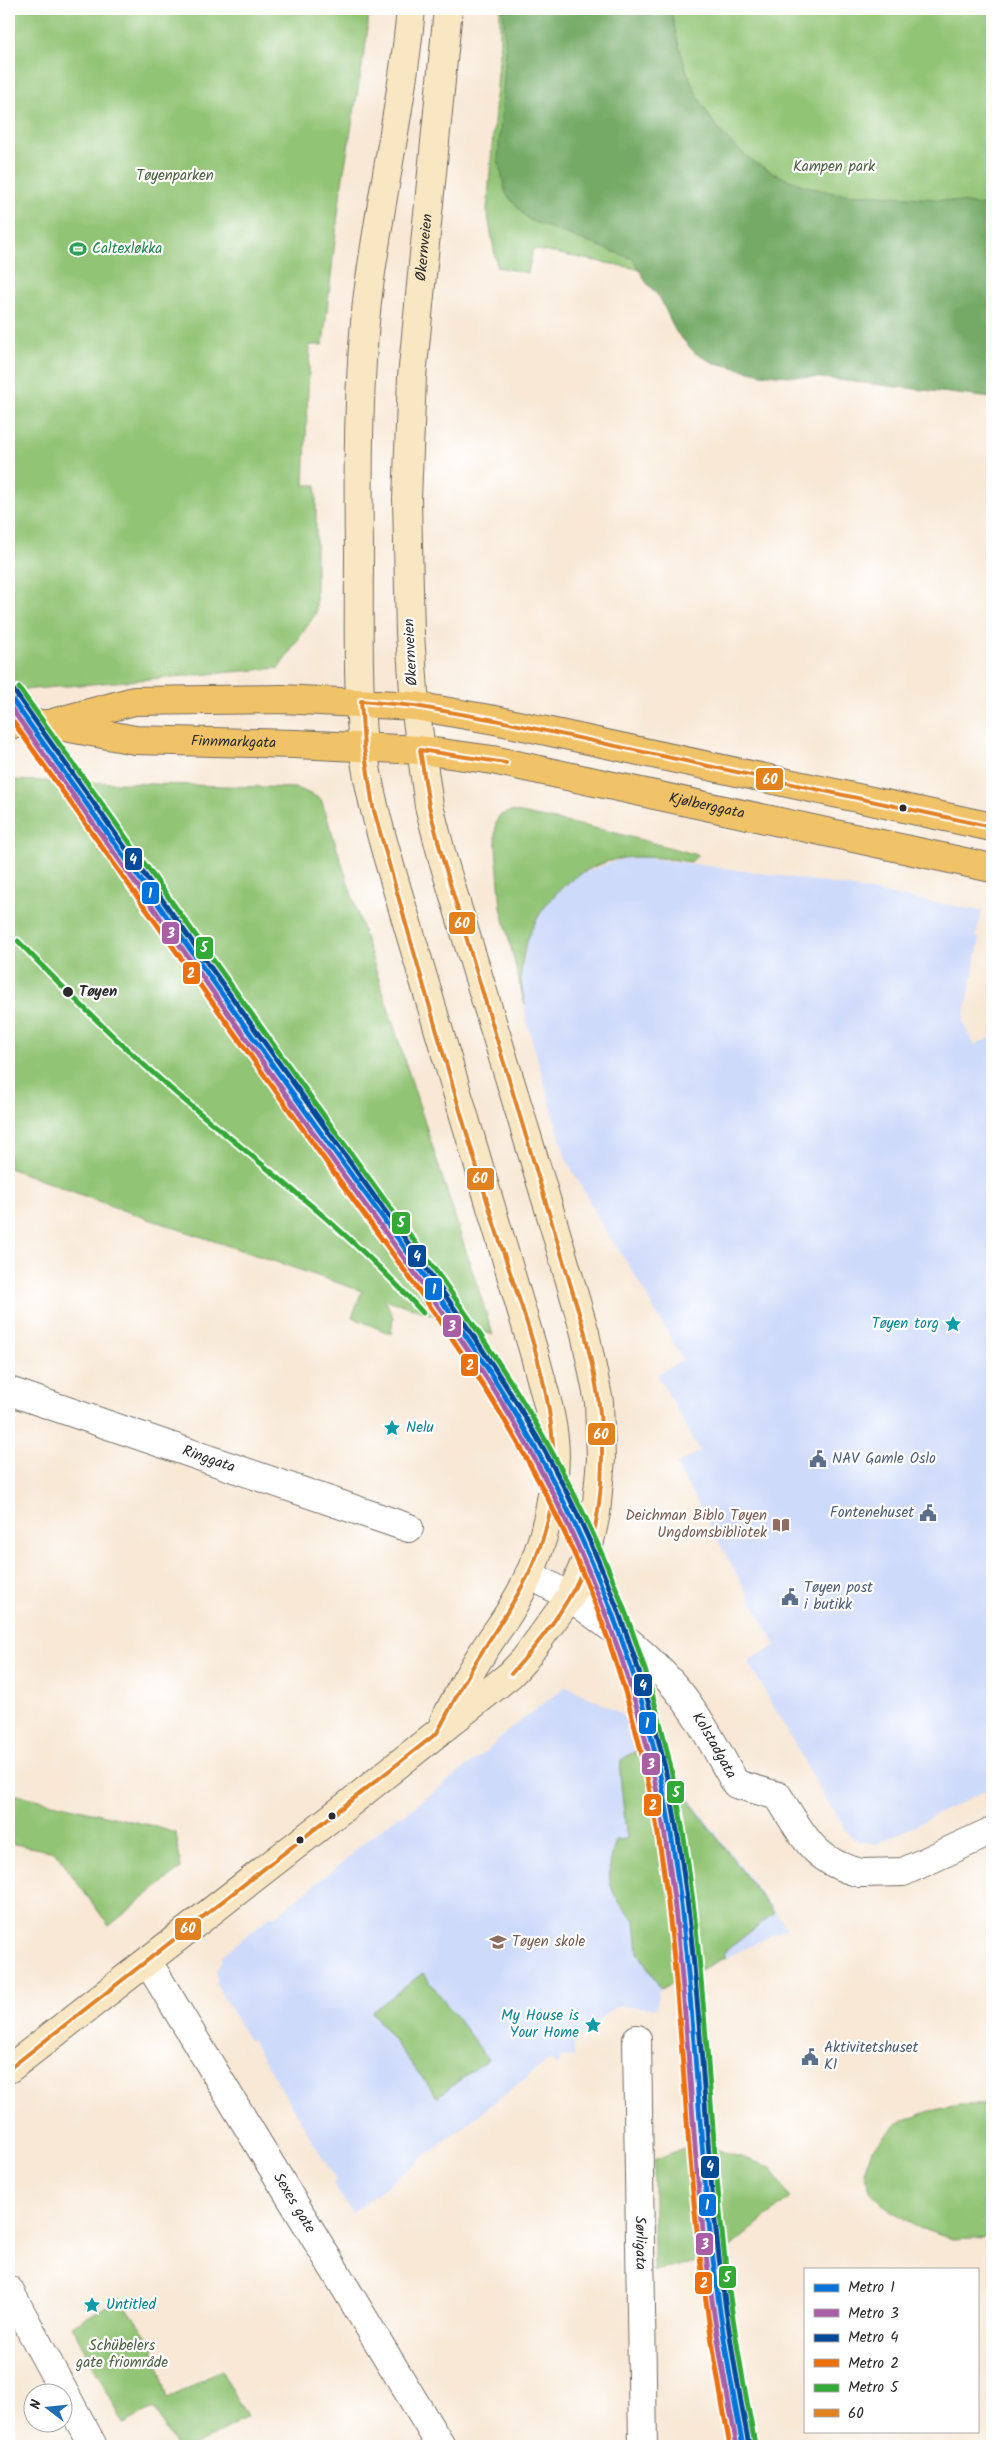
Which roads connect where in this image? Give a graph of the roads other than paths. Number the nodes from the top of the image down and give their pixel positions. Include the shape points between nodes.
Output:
1 (411, 9) edge
2 (448, 9) edge
3 (361, 701) junction
4 (415, 706) junction
5 (9, 724) edge
6 (48, 724) junction
7 (364, 747) junction
8 (420, 750) junction
9 (992, 828) edge
10 (992, 868) edge
11 (9, 1391) edge
12 (409, 1528) dead end
13 (529, 1574) junction
14 (570, 1597) junction
15 (437, 1733) junction
16 (992, 1831) edge
17 (148, 1962) junction
18 (637, 2039) dead end
19 (9, 2069) edge
20 (9, 2290) edge
21 (93, 2446) edge
22 (441, 2446) edge
23 (643, 2446) edge

1 - 3 main road via 378,225 364,344 358,470
2 - 4 main road, Økernveien via 409,429 408,570
3 - 4 main road, Finnmarkgata
3 - 6 main road, Finnmarkgata via 134,701
3 - 7 main road
4 - 8 main road, Økernveien
4 - 9 main road via 495,720
5 - 6 main road, Finnmarkgata
6 - 7 main road, Finnmarkgata via 135,740
7 - 8 main road, Finnmarkgata
7 - 13 main road via 374,807 390,869 549,1409 555,1454 551,1504
8 - 10 main road, Kjølberggata via 493,760
8 - 14 main road, Økernveien via 429,806 443,860 550,1212 584,1333 599,1402 601,1459 596,1513 586,1560
11 - 12 street, Ringgata
13 - 14 street, Kolstadgata
13 - 15 main road
14 - 15 main road, Økernveien via 511,1674
14 - 16 street, Kolstadgata via 617,1631 668,1680 692,1709 736,1784 778,1796 813,1850 844,1869 861,1873 903,1872
15 - 17 main road, Økernveien
17 - 19 main road, Økernveien
17 - 22 street, Sexes gate
18 - 23 street, Sørligata
20 - 21 street

